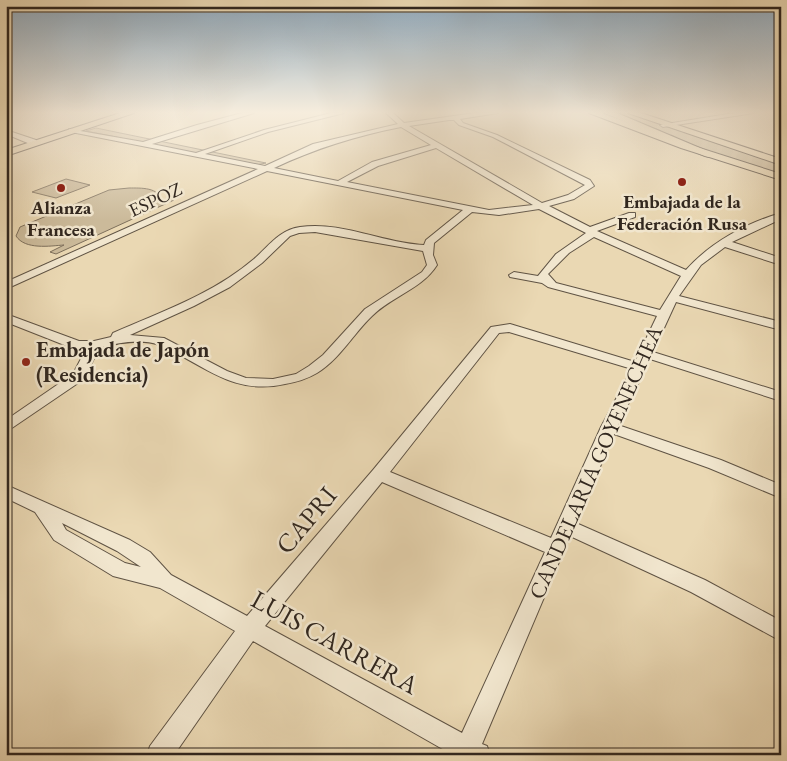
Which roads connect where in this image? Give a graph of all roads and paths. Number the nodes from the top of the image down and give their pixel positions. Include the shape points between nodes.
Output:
1 (162, 149) edge
2 (215, 149) edge
3 (312, 149) edge
4 (426, 149) edge
5 (443, 149) edge
6 (520, 149) edge
7 (694, 149) edge
8 (695, 149) edge
9 (738, 149) edge
10 (709, 154) junction
11 (196, 155) junction
12 (781, 162) edge
13 (262, 168) junction
14 (781, 177) edge
15 (338, 184) junction
16 (541, 206) junction
17 (469, 210) junction
18 (632, 215) dead end
19 (781, 216) edge
20 (591, 232) junction
21 (724, 243) junction
22 (428, 248) junction
23 (781, 262) edge
24 (514, 275) dead end
25 (688, 276) junction
26 (545, 280) junction
27 (6, 286) edge
28 (672, 298) junction
29 (662, 314) junction
30 (6, 318) edge
31 (156, 318) junction
32 (781, 326) edge
33 (109, 340) junction
34 (160, 342) junction
35 (94, 344) junction
36 (643, 360) junction
37 (781, 396) edge
38 (6, 427) edge
39 (609, 427) junction
40 (379, 474) junction
41 (6, 491) edge
42 (781, 492) edge
43 (566, 526) junction
44 (555, 548) junction
45 (250, 628) junction
46 (781, 632) edge
47 (470, 752) edge
48 (158, 755) edge

1 - 11 street
2 - 11 street
3 - 13 street, ESPOZ
4 - 15 street via 375,164
5 - 16 street
6 - 16 street via 590,184 588,188
7 - 10 main road
8 - 10 highway
9 - 12 main road
10 - 14 main road
11 - 13 street
13 - 15 street
13 - 27 street, ESPOZ
15 - 17 street
16 - 17 street via 502,213
16 - 20 street
17 - 22 street via 432,238
18 - 20 street
19 - 21 street, CANDELARIA GOYENECHEA
20 - 25 street
20 - 26 street via 556,258 544,274
21 - 23 street
21 - 25 street, CANDELARIA GOYENECHEA via 698,262
22 - 31 street via 405,247 333,231 293,231 280,238 258,261 232,280
22 - 34 street via 432,265 426,274 369,312 328,358 300,377 273,383 245,382 222,374
24 - 26 street
25 - 28 street, CANDELARIA GOYENECHEA
26 - 29 street via 552,285
28 - 29 street, CANDELARIA GOYENECHEA
28 - 32 street
29 - 36 street, CANDELARIA GOYENECHEA
30 - 35 street via 69,343
31 - 33 street
31 - 34 street
33 - 34 street via 132,338
33 - 35 street
35 - 38 street via 79,376
36 - 37 street
36 - 39 street, CANDELARIA GOYENECHEA
36 - 40 street, CAPRI via 520,331 495,330
39 - 42 street via 715,464
39 - 43 street, CANDELARIA GOYENECHEA
40 - 44 street
40 - 45 street, CAPRI
41 - 45 street, LUIS CARRERA via 42,509 60,535 120,570 165,581
43 - 44 street, CANDELARIA GOYENECHEA
43 - 46 street via 698,586
44 - 47 street, CANDELARIA GOYENECHEA
45 - 47 street, LUIS CARRERA
45 - 48 street, CAPRI

